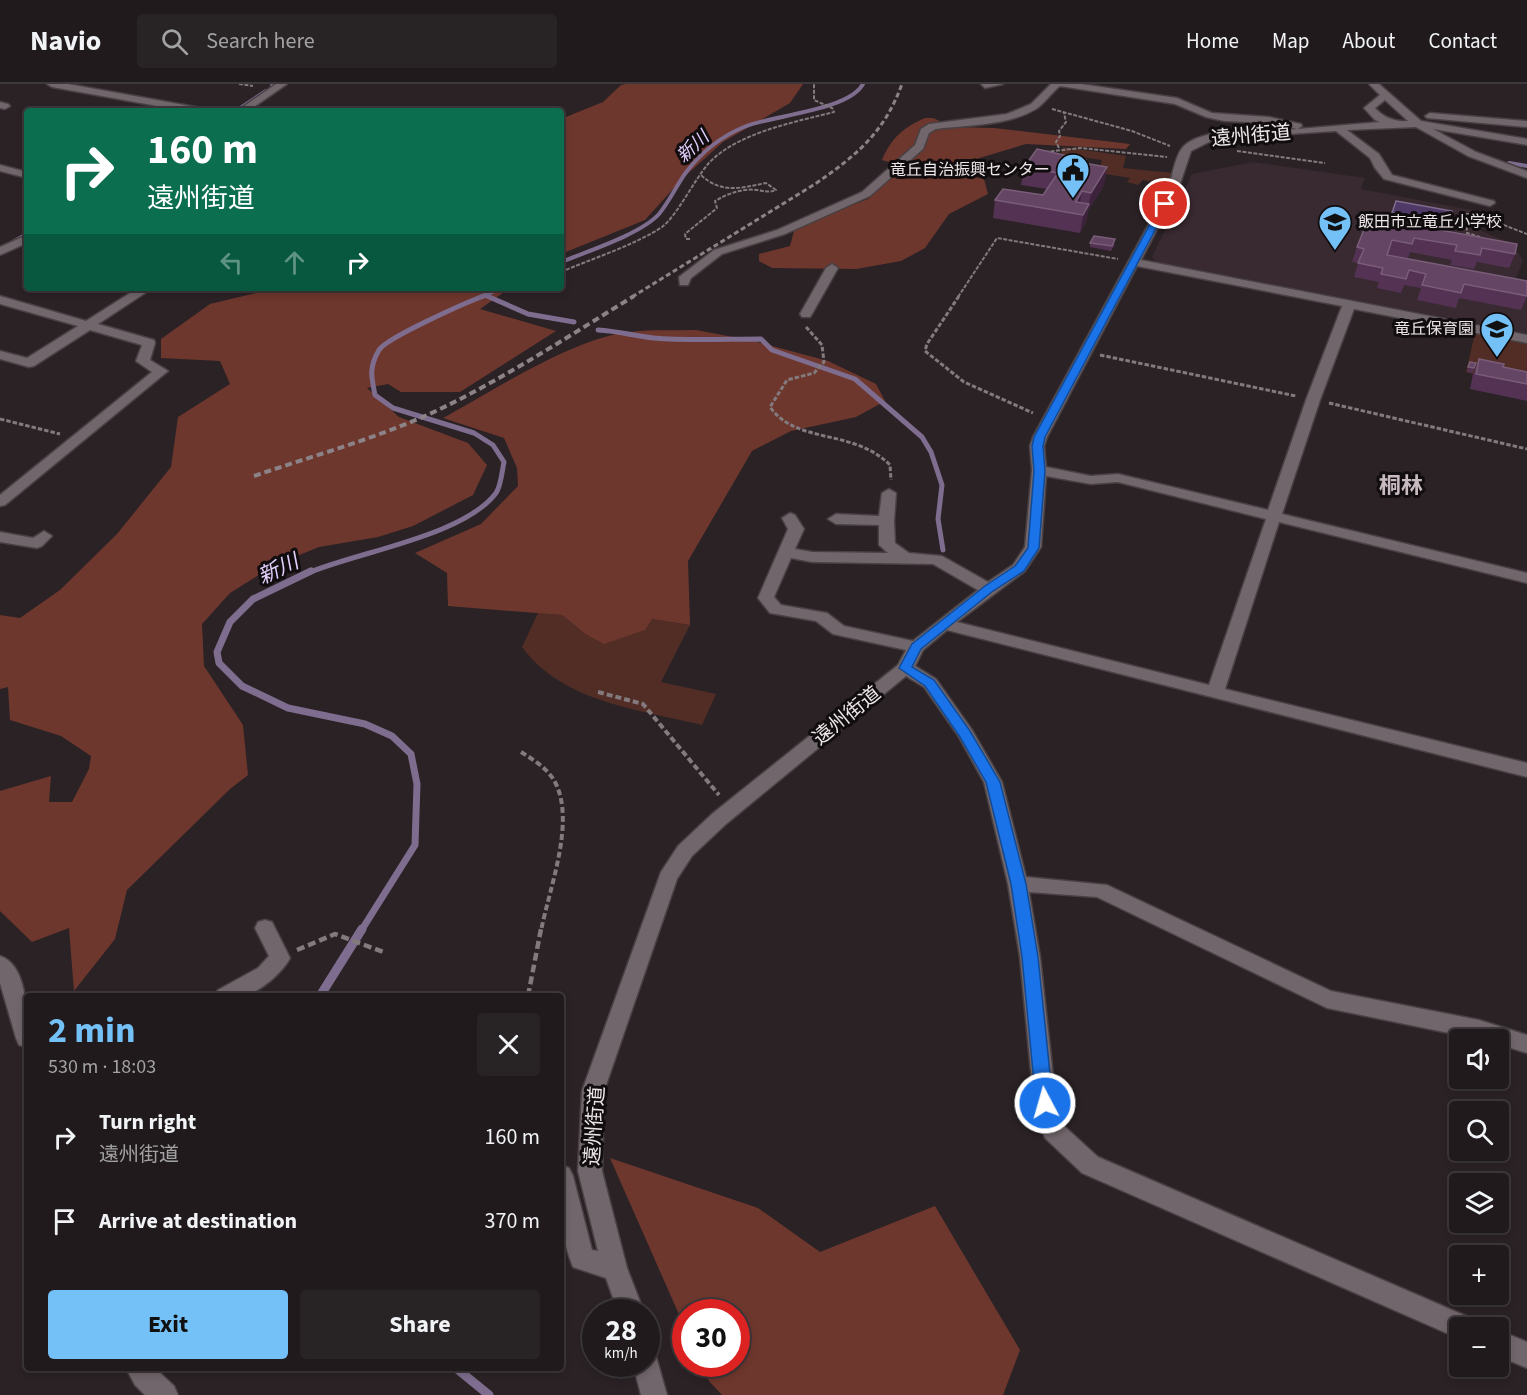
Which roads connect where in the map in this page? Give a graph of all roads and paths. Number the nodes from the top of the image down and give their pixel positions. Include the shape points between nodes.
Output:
1 (52, 84) edge
2 (282, 84) edge
3 (814, 84) edge
4 (998, 84) edge
5 (1374, 84) edge
6 (985, 85) edge
7 (1057, 85) edge
8 (1386, 95) junction
9 (140, 100) junction
10 (127, 108) edge
11 (184, 108) edge
12 (246, 108) edge
13 (1064, 113) junction
14 (1407, 114) junction
15 (1419, 124) junction
16 (1527, 124) edge
17 (1397, 125) junction
18 (1339, 129) junction
19 (1312, 131) junction
20 (1527, 142) edge
21 (1272, 148) dead end
22 (1060, 149) junction
23 (1216, 150) joint
24 (1045, 152) edge
25 (1186, 154) junction
26 (1271, 154) junction
27 (1161, 156) dead end
28 (1325, 163) dead end
29 (0, 168) edge
30 (24, 174) edge
31 (701, 175) junction
32 (1527, 175) edge
33 (1490, 203) dead end
34 (1527, 234) edge
35 (690, 239) dead end
36 (24, 240) edge
37 (1488, 240) edge
38 (0, 252) edge
39 (1134, 262) junction
40 (832, 268) dead end
41 (564, 271) edge
42 (684, 282) dead end
43 (142, 291) dead end
44 (0, 300) edge
45 (1349, 305) junction
46 (806, 314) joint
47 (90, 324) junction
48 (1527, 339) edge
49 (0, 355) edge
50 (0, 418) edge
51 (1048, 420) junction
52 (78, 438) junction
53 (1039, 471) junction
54 (889, 493) joint
55 (0, 502) edge
56 (1274, 516) junction
57 (790, 518) dead end
58 (836, 519) dead end
59 (886, 520) junction
60 (44, 536) dead end
61 (0, 537) edge
62 (786, 552) junction
63 (905, 558) junction
64 (1527, 578) edge
65 (989, 589) junction
66 (944, 624) junction
67 (916, 647) junction
68 (905, 668) junction
69 (1215, 691) junction
70 (598, 692) dead end
71 (520, 752) dead end
72 (1527, 770) edge
73 (731, 809) junction
74 (1018, 884) junction
75 (265, 928) dead end
76 (386, 953) dead end
77 (280, 958) junction
78 (0, 964) edge
79 (231, 993) edge
80 (529, 993) edge
81 (24, 1028) edge
82 (1527, 1044) edge
83 (564, 1188) edge
84 (615, 1268) junction
85 (626, 1299) edge
86 (1449, 1321) edge
87 (1509, 1347) edge
88 (1527, 1355) edge
89 (141, 1371) edge
90 (650, 1377) edge
91 (165, 1395) edge
92 (654, 1395) edge

1 - 9 street
2 - 12 street
3 - 31 path via 814,100 834,112 761,130 722,153
4 - 6 street
5 - 8 street
7 - 13 path via 1046,103
7 - 19 street via 1177,101 1209,115 1269,120
7 - 42 street via 1046,91 1036,105 1008,117 933,126 926,131 920,147 866,194 781,232 718,252
8 - 14 street
8 - 17 street via 1369,108 1378,118
9 - 10 street
9 - 11 street
13 - 22 path via 1066,122 1056,142
13 - 25 path via 1132,131
14 - 15 street
14 - 16 street
15 - 17 street, 遠州街道
15 - 20 street, 遠州街道
15 - 32 street via 1455,146
17 - 18 street, 遠州街道
18 - 19 street, 遠州街道
18 - 33 street via 1375,156 1386,179
19 - 25 street, 遠州街道 via 1213,136 1193,145
21 - 26 path
22 - 24 path
22 - 27 path
23 - 25 street
23 - 26 path
25 - 39 street, 遠州街道 via 1174,186
26 - 28 path
29 - 30 street
31 - 35 path via 716,188 766,183 776,190 746,190 722,196 715,201 717,208 685,234
31 - 41 path via 663,225
34 - 37 path via 1473,213 1466,214 1467,233
36 - 38 street
39 - 45 street
39 - 51 street, 遠州街道
39 - 51 path via 998,238 927,344 926,351 964,382
40 - 46 street
43 - 47 street
44 - 47 street
45 - 48 street
45 - 56 street
46 - 54 path via 803,322 822,345 824,362 817,369 787,380 770,407 780,421 875,451 890,465
47 - 49 street via 29,363
47 - 52 street via 149,343 143,361 161,371
50 - 52 path
51 - 53 street, 遠州街道 via 1037,446
52 - 55 street
53 - 56 street via 1091,480 1118,478
53 - 65 street, 遠州街道 via 1034,548 1019,568
54 - 59 street
56 - 64 street
56 - 69 street
57 - 62 street via 796,529
58 - 59 street
59 - 63 street via 886,545
60 - 61 street via 37,543
62 - 63 street via 812,557
62 - 67 street via 766,598 776,609 821,617 839,630
63 - 65 street via 936,559
65 - 66 street, 遠州街道
66 - 67 street, 遠州街道
66 - 69 street
67 - 68 street, 遠州街道
68 - 73 street, 遠州街道
68 - 74 street via 930,683 993,782
69 - 72 street
70 - 73 path via 643,704
71 - 80 path via 538,761 551,774 560,793 564,833
73 - 84 street, 遠州街道 via 685,851 668,877 593,1091 590,1171
74 - 82 street via 1100,890 1327,999 1479,1029
74 - 86 street via 1045,1103 1053,1131 1090,1165
75 - 77 street
76 - 77 path via 335,934
77 - 79 street via 265,974
78 - 81 street via 9,978
83 - 84 street via 582,1259
84 - 85 street, 遠州街道
87 - 88 street
89 - 91 street
90 - 92 street

